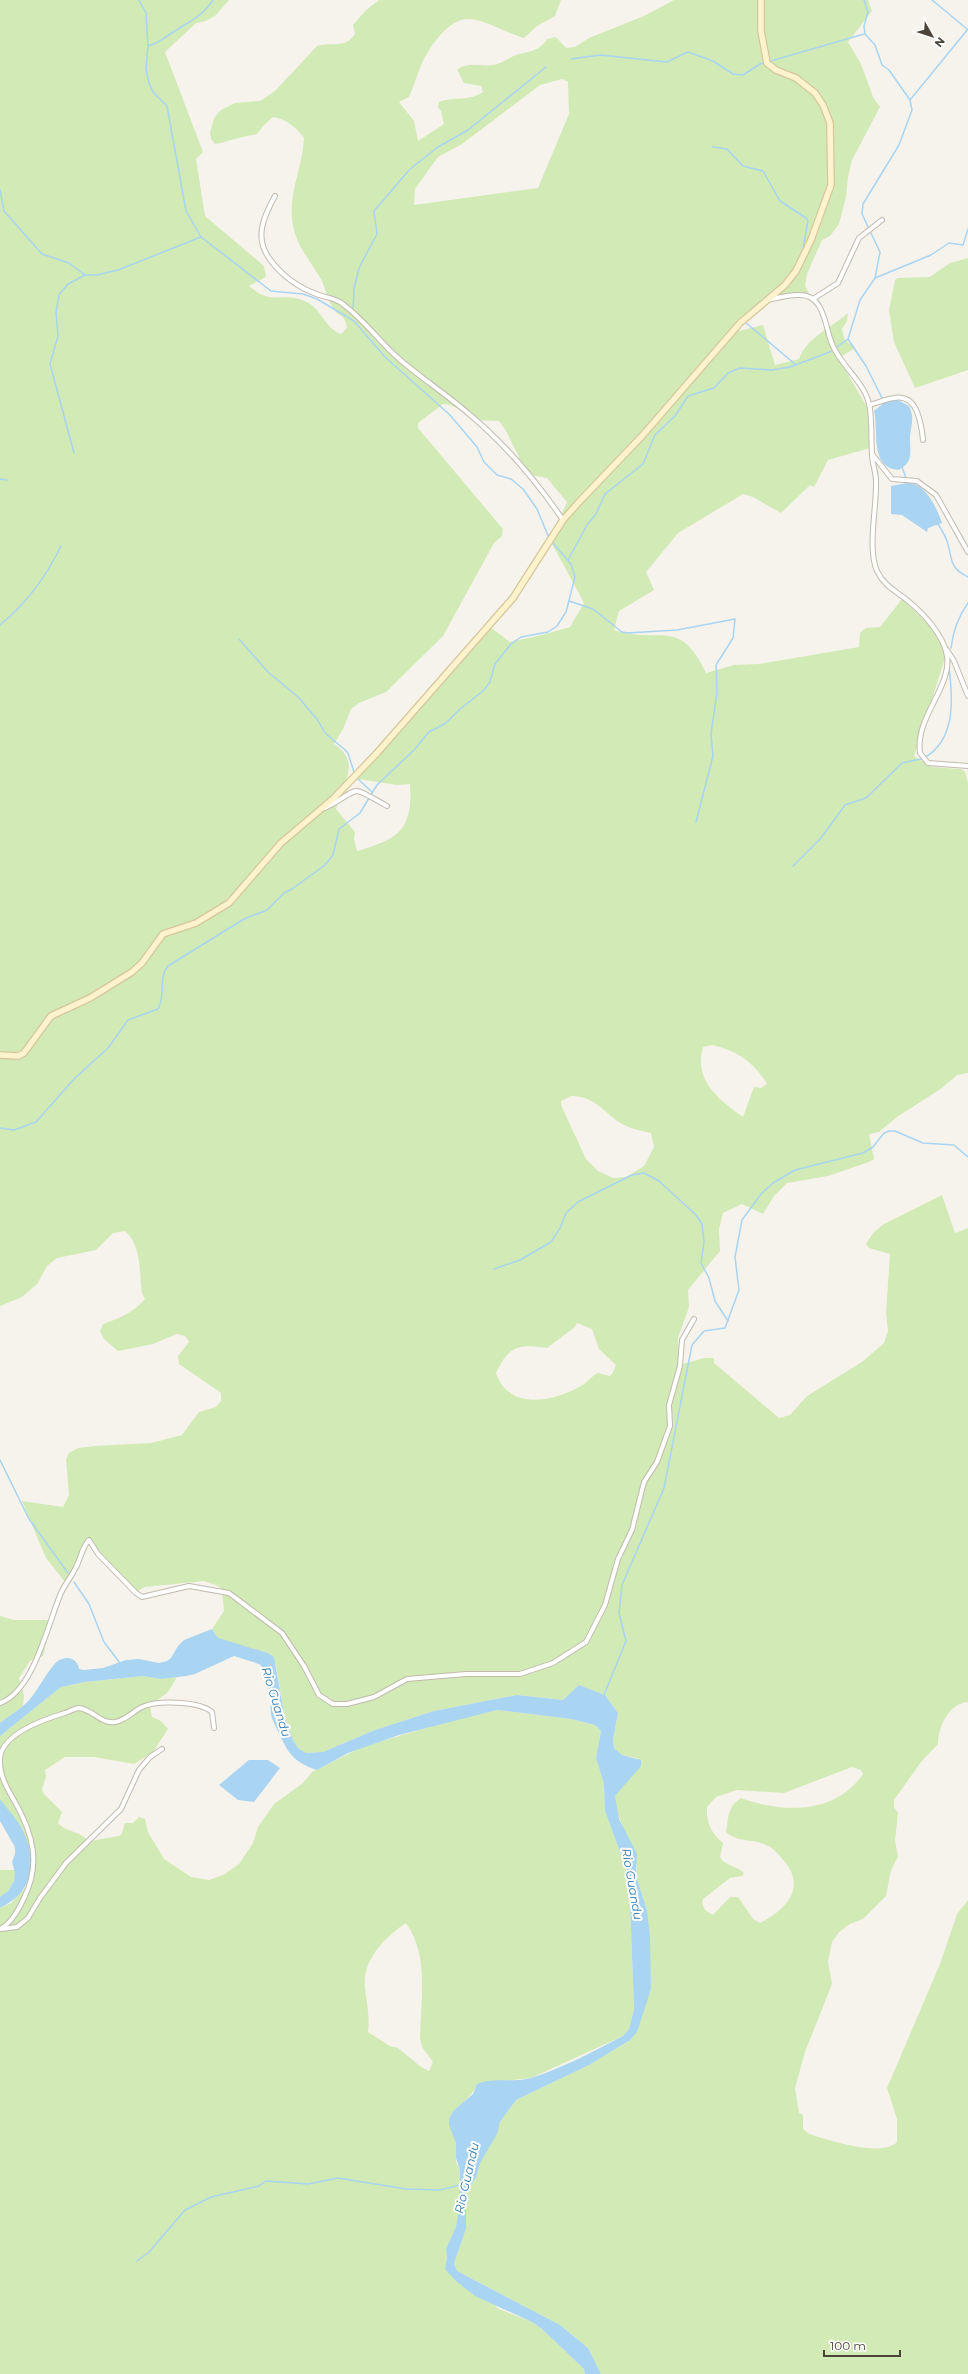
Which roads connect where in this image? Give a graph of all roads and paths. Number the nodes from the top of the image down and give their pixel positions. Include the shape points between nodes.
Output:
1 (761, 0) edge
2 (275, 196) dead end
3 (882, 220) dead end
4 (813, 299) junction
5 (765, 300) junction
6 (869, 405) junction
7 (922, 440) dead end
8 (872, 454) junction
9 (563, 520) junction
10 (968, 552) edge
11 (943, 643) junction
12 (968, 696) edge
13 (968, 766) edge
14 (387, 806) dead end
15 (320, 810) junction
16 (0, 1056) edge
17 (694, 1319) dead end
18 (0, 1703) edge
19 (214, 1728) dead end
20 (162, 1749) dead end
21 (0, 1761) edge
22 (1, 1929) edge

1 - 5 main road via 761,31 767,63 800,81 820,100 830,123 832,157 831,185 811,240 788,282
2 - 9 street via 266,212 261,236 263,246 272,262 297,285 344,305 386,348 471,415 513,457 546,495
3 - 4 street via 859,238 838,284
4 - 5 street via 800,294
4 - 6 street via 823,315 836,352 853,373
5 - 9 main road via 740,322 642,436
6 - 7 street via 896,398 910,400 921,423
6 - 8 street
8 - 10 street via 892,479 917,481 936,495
8 - 11 street via 876,479 874,549 878,572 886,584 924,616
9 - 15 main road via 514,598 377,753
11 - 12 street via 953,658
11 - 13 street via 948,656 946,670 921,730 920,753 924,760 931,763
14 - 15 street via 368,793 356,790
15 - 16 main road via 281,843 230,903 196,923 163,934 142,963 132,972 90,998 51,1016 24,1053 18,1056
17 - 18 street via 682,1340 680,1366 669,1405 670,1426 657,1462 644,1482 632,1530 615,1565 605,1605 586,1642 553,1663 520,1674 466,1674 407,1679 374,1697 347,1704 334,1704 319,1695 282,1633 230,1594 215,1589 189,1586 142,1597 102,1559 89,1540 84,1545 77,1566 60,1595 40,1653 18,1689 11,1697
19 - 21 street via 212,1712 197,1704 170,1703 142,1707 122,1720 110,1722 104,1722 77,1708 41,1720 29,1728 7,1744 1,1753
20 - 22 street via 150,1756 139,1770 121,1809 66,1863 28,1918 17,1927
21 - 22 street via 7,1787 31,1835 35,1859 26,1895 12,1919

